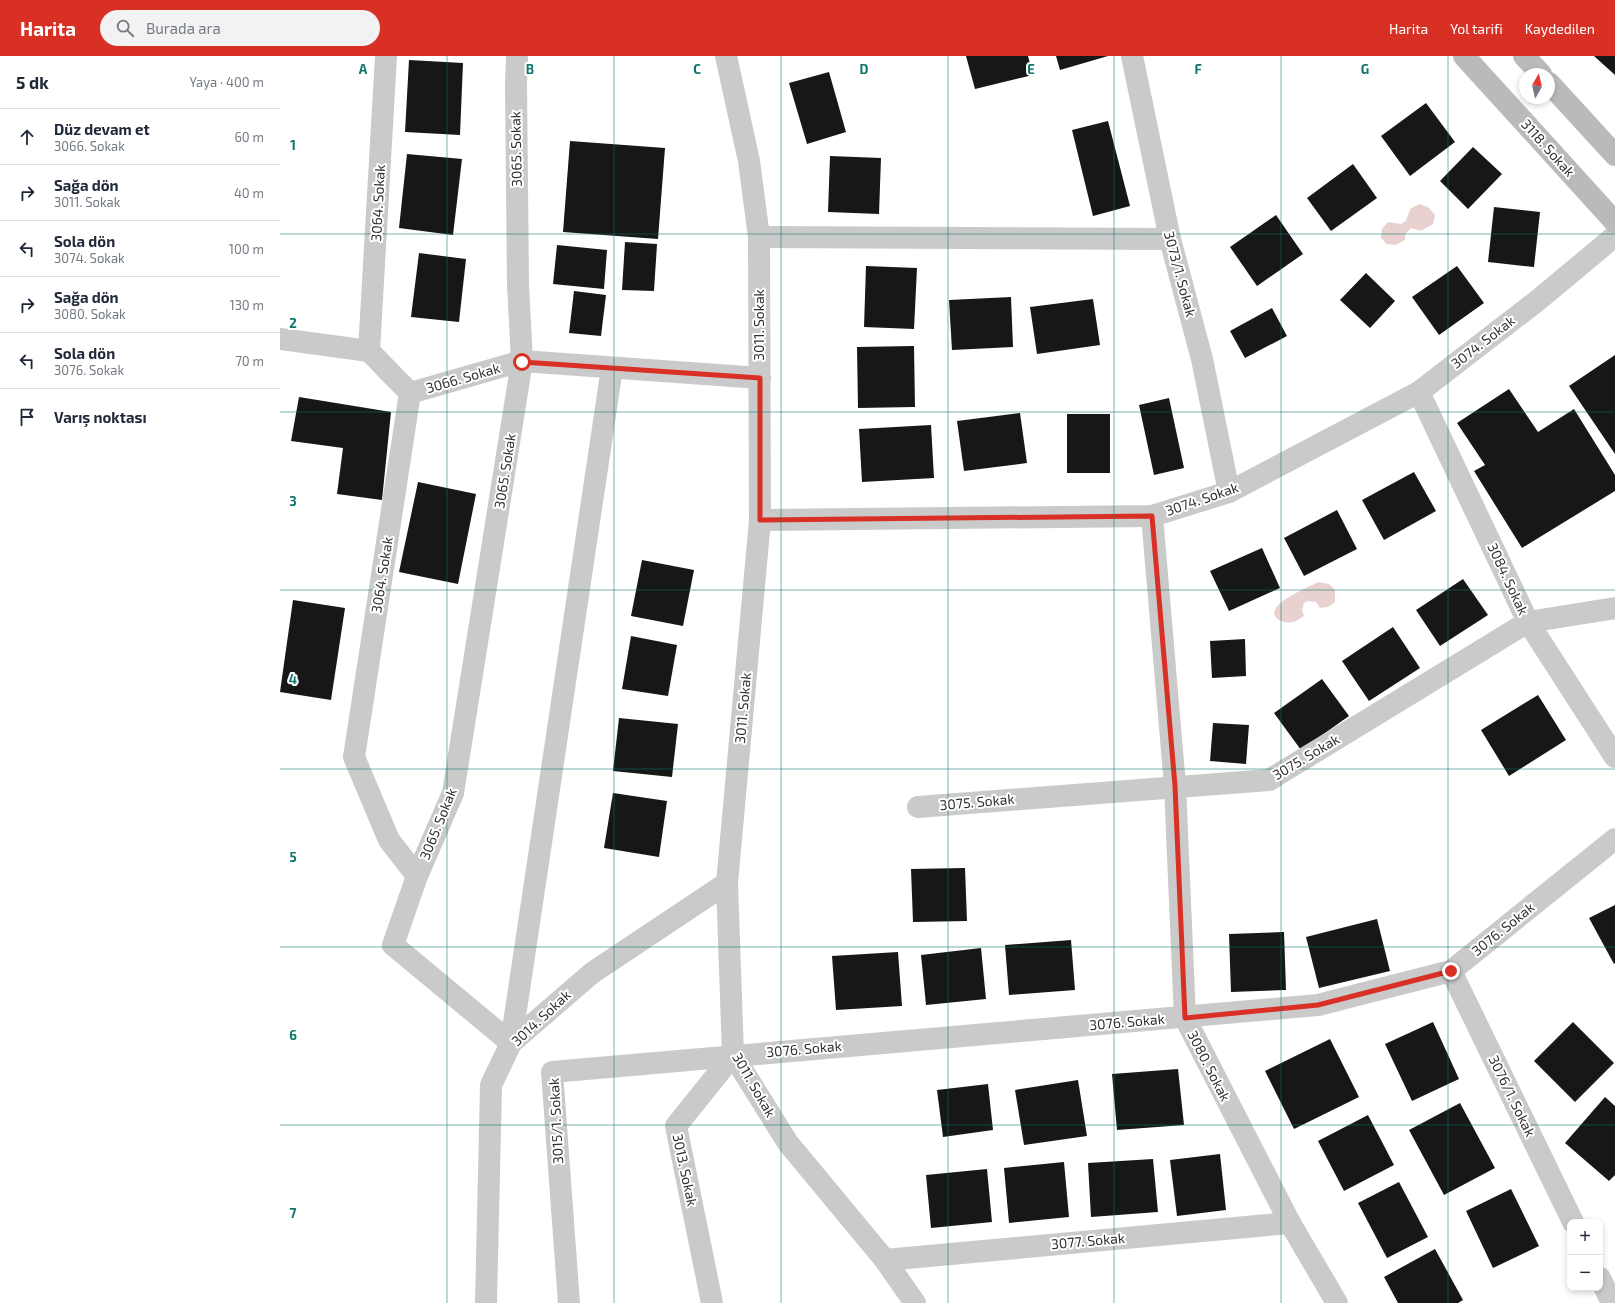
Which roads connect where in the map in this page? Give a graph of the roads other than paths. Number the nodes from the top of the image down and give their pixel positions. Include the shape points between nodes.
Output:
1 (386, 56) edge
2 (518, 56) edge
3 (726, 56) edge
4 (1132, 56) edge
5 (1464, 56) edge
6 (1524, 56) edge
7 (1535, 68) edge
8 (1555, 90) edge
9 (1615, 155) edge
10 (1615, 222) edge
11 (1615, 236) edge
12 (759, 237) junction
13 (1170, 239) junction
14 (280, 339) edge
15 (369, 351) junction
16 (522, 362) junction
17 (612, 368) junction
18 (760, 378) junction
19 (1419, 392) junction
20 (410, 393) junction
21 (1229, 492) junction
22 (1152, 516) junction
23 (760, 520) junction
24 (1615, 608) edge
25 (1528, 622) junction
26 (1615, 757) edge
27 (1175, 786) junction
28 (918, 807) dead end
29 (1615, 839) edge
30 (417, 876) junction
31 (727, 883) junction
32 (1451, 971) junction
33 (1185, 1018) junction
34 (511, 1043) junction
35 (733, 1055) junction
36 (1572, 1219) edge
37 (1290, 1223) junction
38 (885, 1260) junction
39 (1603, 1284) edge
40 (1334, 1302) edge
41 (486, 1303) edge
42 (569, 1303) edge
43 (712, 1303) edge
44 (915, 1303) edge
45 (1612, 1303) edge

1 - 15 street, 3064. Sokak
2 - 16 street, 3065. Sokak via 518,285
3 - 12 street, 3011. Sokak via 749,161
4 - 13 street, 3073/1. Sokak
5 - 10 main road, 3118. Sokak
6 - 7 main road
8 - 9 main road
11 - 19 street, 3074. Sokak
12 - 13 street
12 - 18 street, 3011. Sokak
13 - 21 street, 3073/1. Sokak via 1202,359
14 - 15 street
15 - 20 street, 3066. Sokak
16 - 17 street, 3066. Sokak
16 - 20 street, 3066. Sokak
16 - 30 street, 3065. Sokak via 453,793
17 - 18 street, 3066. Sokak
17 - 34 street
18 - 23 street, 3011. Sokak
19 - 21 street, 3074. Sokak
19 - 25 street, 3084. Sokak
20 - 30 street, 3064. Sokak via 354,757 389,840
21 - 22 street, 3074. Sokak
22 - 23 street, 3074. Sokak
22 - 27 street, 3080. Sokak
23 - 31 street, 3011. Sokak
24 - 25 street, 3075. Sokak
25 - 26 street, 3084. Sokak
25 - 27 street, 3075. Sokak via 1269,780
27 - 28 street, 3075. Sokak
27 - 33 street, 3080. Sokak
29 - 32 street, 3076. Sokak
30 - 34 street, 3065. Sokak via 393,945
31 - 34 street, 3014. Sokak via 592,972
31 - 35 street, 3011. Sokak
32 - 33 street, 3076. Sokak via 1318,1005
32 - 36 street, 3076/1. Sokak
33 - 35 street, 3076. Sokak
33 - 37 street, 3080. Sokak
34 - 41 street, 3014. Sokak via 491,1085
35 - 38 street, 3011. Sokak via 788,1143
35 - 42 street, 3015/1. Sokak via 552,1072
35 - 43 street, 3013. Sokak via 676,1126
37 - 38 street, 3077. Sokak
37 - 40 street, 3080. Sokak
38 - 44 street, 3011. Sokak
39 - 45 street

